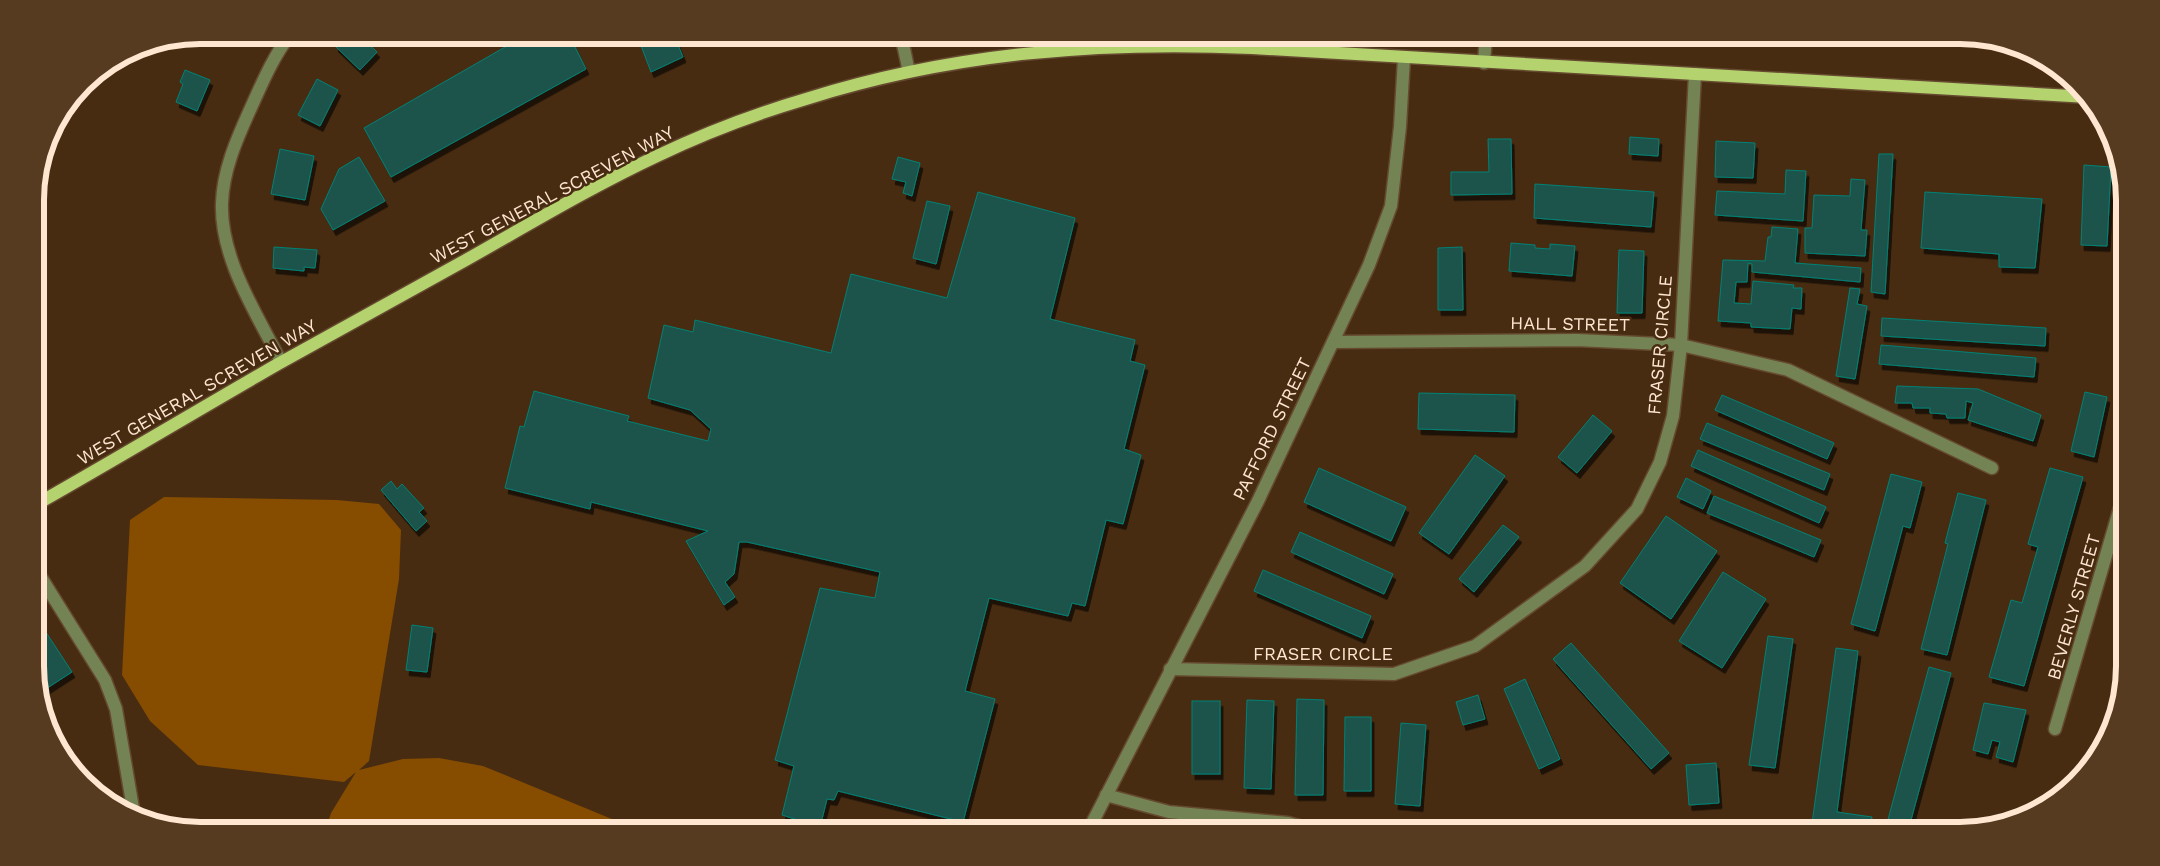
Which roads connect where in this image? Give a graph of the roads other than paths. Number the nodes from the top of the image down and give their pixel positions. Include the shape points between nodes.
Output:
1 (283, 44) edge
2 (903, 44) edge
3 (1485, 44) edge
4 (1404, 58) junction
5 (1484, 63) junction
6 (909, 72) junction
7 (1695, 74) junction
8 (2077, 96) edge
9 (1333, 342) junction
10 (1681, 345) junction
11 (281, 362) junction
12 (1992, 468) dead end
13 (44, 500) edge
14 (2116, 521) edge
15 (44, 582) edge
16 (1170, 669) junction
17 (2055, 729) dead end
18 (1106, 795) junction
19 (133, 807) edge
20 (1092, 822) edge
21 (1277, 822) edge

1 - 11 street via 240,131 225,179 222,203 222,224 234,268
2 - 6 street
3 - 5 street
4 - 5 main road, WEST GENERAL SCREVEN WAY
4 - 6 main road, WEST GENERAL SCREVEN WAY via 1156,45 1071,48
4 - 9 street, PAFFORD STREET via 1400,127 1390,206 1369,265
5 - 7 main road, WEST GENERAL SCREVEN WAY
6 - 11 main road, WEST GENERAL SCREVEN WAY via 785,106 660,155
7 - 8 main road, WEST GENERAL SCREVEN WAY
7 - 10 street, FRASER CIRCLE
9 - 10 street, HALL STREET via 1577,340
9 - 16 street, PAFFORD STREET via 1258,501
10 - 12 street, HALL STREET via 1788,370
10 - 16 street, FRASER CIRCLE via 1673,416 1660,462 1637,509 1585,566 1475,646 1394,674
11 - 13 main road, WEST GENERAL SCREVEN WAY
14 - 17 street, BEVERLY STREET
15 - 19 street via 105,680 111,695
16 - 18 street, PAFFORD STREET
18 - 20 street, PAFFORD STREET
18 - 21 street via 1169,812

